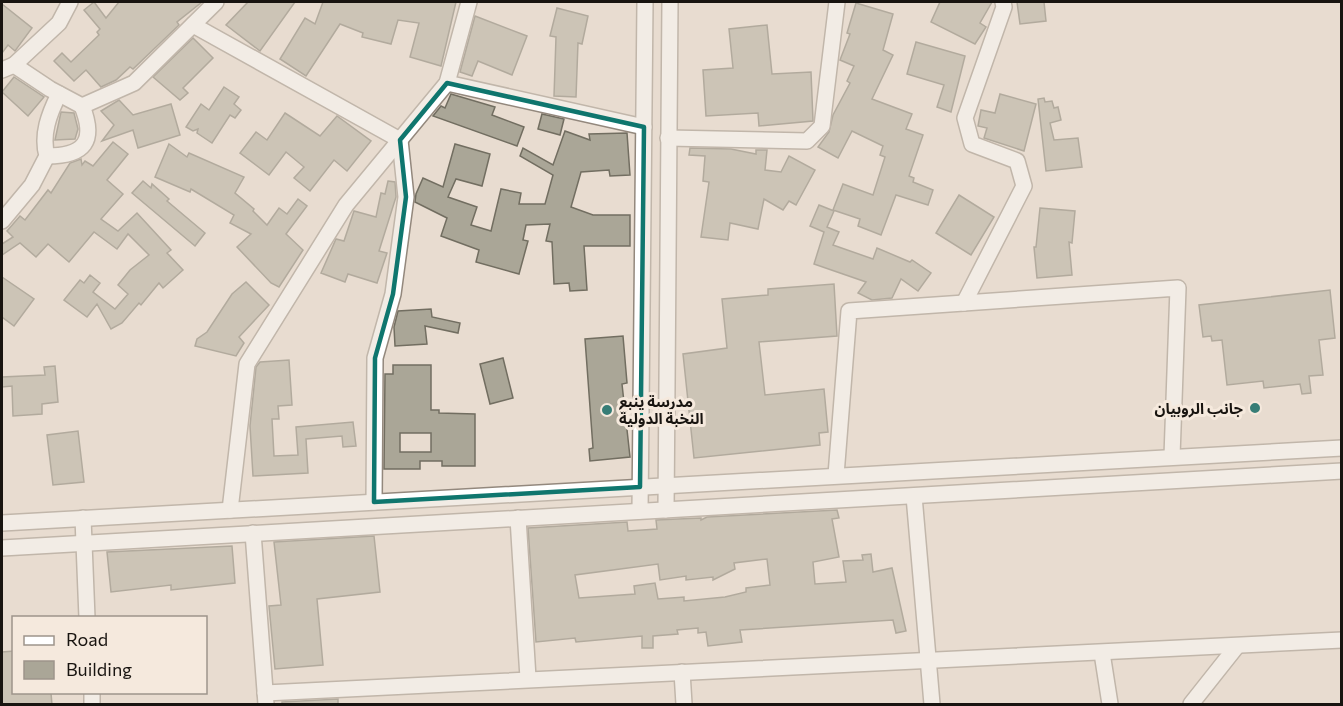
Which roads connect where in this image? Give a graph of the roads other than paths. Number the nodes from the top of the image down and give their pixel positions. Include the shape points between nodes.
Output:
1 (70, 2) edge
2 (216, 2) edge
3 (469, 2) edge
4 (645, 2) edge
5 (670, 2) edge
6 (837, 2) edge
7 (1003, 2) edge
8 (193, 25) junction
9 (8, 67) edge
10 (447, 83) junction
11 (59, 94) junction
12 (82, 106) junction
13 (644, 127) junction
14 (668, 138) junction
15 (400, 140) junction
16 (47, 156) junction
17 (2, 221) edge
18 (964, 303) junction
19 (1341, 448) edge
20 (1172, 456) junction
21 (1341, 471) edge
22 (836, 475) junction
23 (665, 485) junction
24 (640, 486) junction
25 (914, 496) junction
26 (374, 501) junction
27 (230, 510) junction
28 (666, 510) junction
29 (640, 511) junction
30 (83, 518) junction
31 (518, 518) junction
32 (2, 523) edge
33 (253, 533) junction
34 (82, 543) junction
35 (2, 548) edge
36 (87, 616) edge
37 (1341, 640) edge
38 (1237, 646) junction
39 (1102, 653) junction
40 (928, 660) junction
41 (682, 672) junction
42 (528, 678) junction
43 (265, 699) edge
44 (684, 705) edge
45 (932, 705) edge
46 (1110, 705) edge
47 (1191, 705) edge

1 - 9 street via 59,23
2 - 8 street
3 - 10 street
4 - 13 street
5 - 14 street
6 - 14 street via 822,126 807,141
7 - 18 street via 965,118 972,144 1017,161 1024,186
8 - 12 street via 134,83
8 - 15 street
9 - 11 street
10 - 13 street
10 - 15 street
11 - 12 street
11 - 16 street via 48,115 44,146
12 - 16 street via 89,124 83,146 69,155
13 - 24 street
14 - 23 street
15 - 26 street via 406,197 393,294 375,358
15 - 27 street via 345,205 247,364
16 - 17 street via 32,185
18 - 20 street via 1178,288
18 - 22 street via 849,311
19 - 20 street
20 - 22 street
21 - 25 street
22 - 23 street
23 - 24 street
23 - 28 street
24 - 26 street
24 - 29 street
25 - 28 street
25 - 40 street
26 - 27 street
27 - 30 street
28 - 29 street
29 - 31 street
30 - 32 street
30 - 34 street
31 - 33 street
31 - 42 street
33 - 34 street
33 - 43 street
34 - 35 street
34 - 36 street
37 - 38 street
38 - 39 street
38 - 47 street
39 - 40 street
39 - 46 street
40 - 41 street
40 - 45 street
41 - 42 street
41 - 44 street
42 - 43 street

